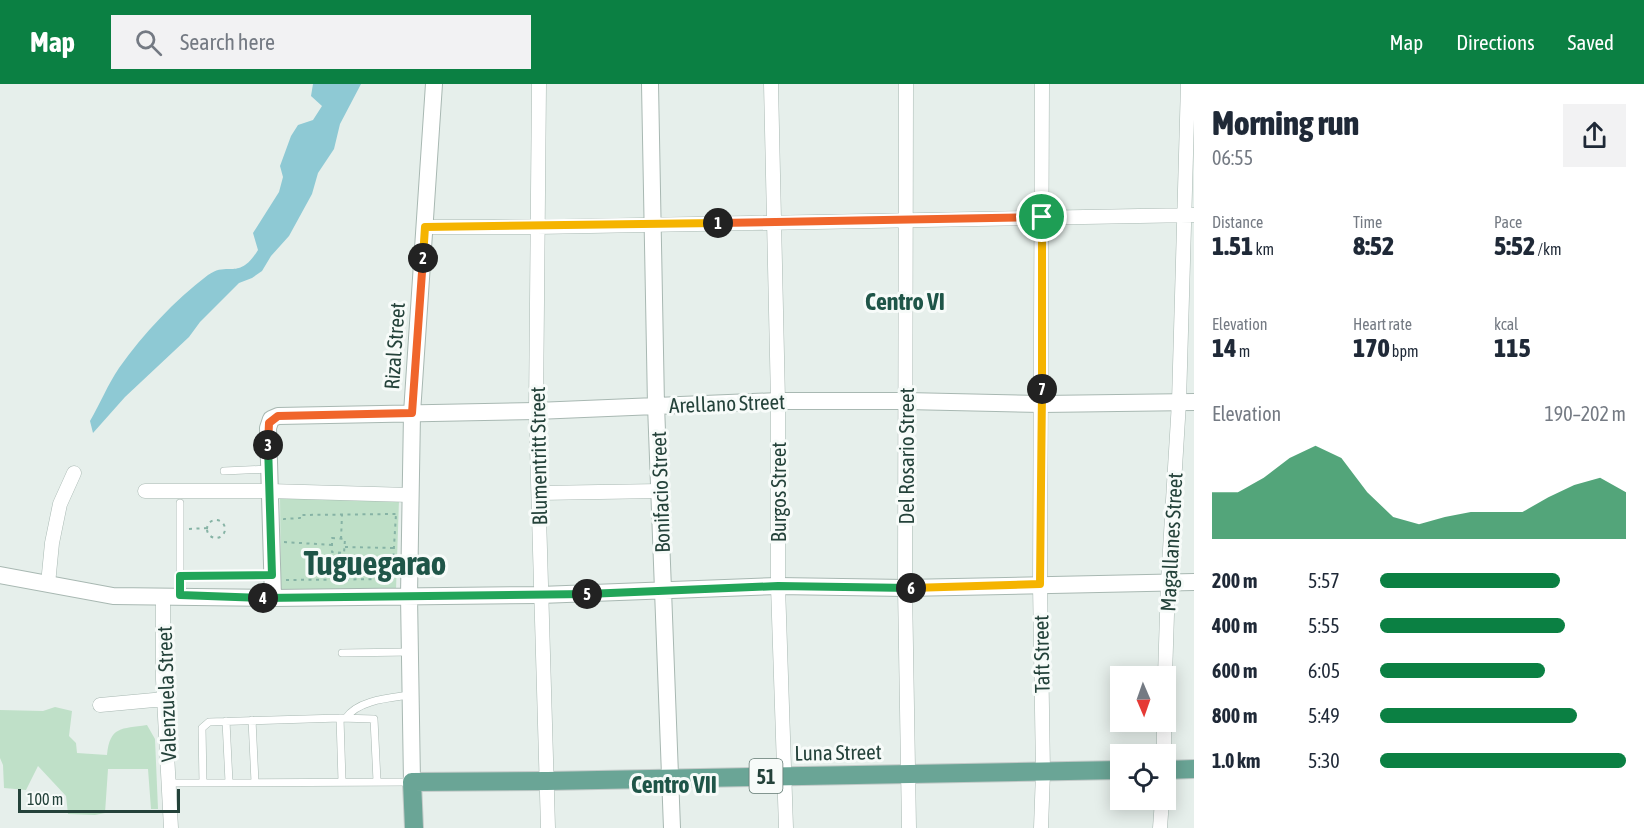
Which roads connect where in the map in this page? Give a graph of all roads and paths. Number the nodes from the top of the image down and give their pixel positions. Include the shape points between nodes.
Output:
1 (434, 84) edge
2 (539, 84) edge
3 (650, 84) edge
4 (771, 84) edge
5 (906, 84) edge
6 (1042, 84) edge
7 (1188, 84) edge
8 (1189, 215) edge
9 (1042, 217) junction
10 (907, 221) junction
11 (773, 222) junction
12 (652, 224) junction
13 (425, 227) junction
14 (537, 227) junction
15 (906, 400) junction
16 (778, 401) junction
17 (1186, 402) edge
18 (1042, 404) junction
19 (656, 405) junction
20 (536, 411) junction
21 (412, 413) junction
22 (269, 470) junction
23 (224, 471) dead end
24 (74, 473) dead end
25 (660, 490) junction
26 (145, 491) dead end
27 (269, 491) junction
28 (538, 493) junction
29 (410, 495) junction
30 (180, 503) dead end
31 (403, 514) junction
32 (342, 515) junction
33 (207, 528) junction
34 (180, 530) junction
35 (284, 530) dead end
36 (341, 539) junction
37 (271, 542) junction
38 (332, 545) junction
39 (345, 547) junction
40 (402, 548) junction
41 (339, 553) junction
42 (0, 575) edge
43 (180, 576) junction
44 (272, 578) junction
45 (337, 579) junction
46 (1194, 582) edge
47 (1168, 583) junction
48 (48, 584) junction
49 (1040, 584) junction
50 (403, 585) junction
51 (778, 586) junction
52 (905, 588) junction
53 (663, 591) junction
54 (180, 595) junction
55 (540, 595) junction
56 (163, 596) junction
57 (273, 598) junction
58 (409, 652) junction
59 (342, 653) dead end
60 (1165, 666) edge
61 (410, 695) junction
62 (165, 699) junction
63 (100, 705) dead end
64 (343, 718) junction
65 (252, 720) junction
66 (226, 721) junction
67 (1176, 770) edge
68 (1194, 770) edge
69 (1110, 771) edge
70 (1042, 772) junction
71 (909, 774) junction
72 (786, 776) junction
73 (671, 778) junction
74 (342, 781) junction
75 (377, 781) junction
76 (547, 781) junction
77 (229, 782) junction
78 (255, 782) junction
79 (411, 782) junction
80 (169, 783) junction
81 (203, 783) junction
82 (1161, 810) edge
83 (171, 828) edge
84 (414, 828) edge
85 (548, 828) edge
86 (672, 828) edge
87 (786, 828) edge
88 (909, 828) edge
89 (1041, 828) edge
90 (1160, 828) edge

1 - 13 street, Rizal Street
2 - 14 street, Blumentritt Street
3 - 12 street, Bonifacio Street
4 - 11 street, Burgos Street
5 - 10 street, Del Rosario Street
6 - 9 street, Taft Street
7 - 8 street, Magallanes Street
8 - 9 street
8 - 17 street, Magallanes Street
9 - 10 street
9 - 18 street, Taft Street
10 - 11 street
10 - 15 street, Del Rosario Street
11 - 12 street
11 - 16 street, Burgos Street
12 - 14 street
12 - 19 street, Bonifacio Street
13 - 14 street
13 - 21 street, Rizal Street
14 - 20 street, Blumentritt Street
15 - 16 street, Arellano Street
15 - 18 street, Arellano Street
15 - 52 street, Del Rosario Street
16 - 19 street, Arellano Street
16 - 51 street, Burgos Street
17 - 18 street, Arellano Street
17 - 47 street, Magallanes Street
18 - 49 street, Taft Street
19 - 20 street, Arellano Street
19 - 25 street, Bonifacio Street
20 - 21 street, Arellano Street
20 - 28 street, Blumentritt Street
21 - 22 street, Arellano Street via 278,416 268,428
21 - 29 street, Rizal Street
22 - 23 lane
22 - 27 street
24 - 48 street via 60,504
25 - 28 street
25 - 53 street, Bonifacio Street
26 - 27 street
27 - 29 street
27 - 37 street
28 - 55 street, Blumentritt Street
29 - 31 street, Rizal Street
30 - 34 lane
31 - 32 path
31 - 40 street, Rizal Street
31 - 40 path
32 - 35 path via 284,519
32 - 36 path
33 - 33 path via 215,538 225,530 217,521
33 - 34 path
34 - 43 lane
36 - 38 path via 332,538
36 - 39 path via 345,539
37 - 38 path
37 - 44 street
38 - 41 path via 332,552
39 - 40 path
39 - 41 path via 344,553
40 - 50 street, Rizal Street
40 - 50 path
41 - 45 path
42 - 48 street
43 - 44 lane
43 - 54 lane
44 - 45 path
44 - 57 street
45 - 50 path
46 - 47 street
47 - 49 street
47 - 60 street, Magallanes Street
48 - 56 street via 113,596
49 - 52 street
49 - 70 street, Taft Street
50 - 55 street
50 - 57 street
50 - 58 street, Rizal Street
51 - 52 street
51 - 53 street
51 - 72 street, Burgos Street
52 - 71 street, Del Rosario Street
53 - 55 street
53 - 73 street, Bonifacio Street
54 - 56 street
54 - 57 street
55 - 76 street, Blumentritt Street
56 - 62 street, Valenzuela Street
58 - 59 lane
58 - 61 street, Rizal Street
61 - 64 lane via 361,706
61 - 79 street, Rizal Street
62 - 63 street
62 - 80 street, Valenzuela Street
64 - 65 lane
64 - 74 lane
64 - 75 lane via 374,719
65 - 66 lane
65 - 78 lane
66 - 77 lane
66 - 81 lane via 209,722 202,728
67 - 68 main road
69 - 70 main road, Luna Street / 51
70 - 71 main road, Luna Street / 51
70 - 89 street, Taft Street
71 - 72 main road, Luna Street / 51
71 - 88 street, Del Rosario Street
72 - 73 main road, Luna Street / 51
72 - 87 street, Burgos Street
73 - 76 main road, Luna Street / 51
73 - 86 street, Bonifacio Street
74 - 75 lane
74 - 78 lane
75 - 79 lane
76 - 79 main road, Luna Street / 51
76 - 85 street, Blumentritt Street
77 - 78 lane
77 - 81 lane
79 - 84 main road, Rizal Street
80 - 81 lane
80 - 83 street, Valenzuela Street
82 - 90 street

